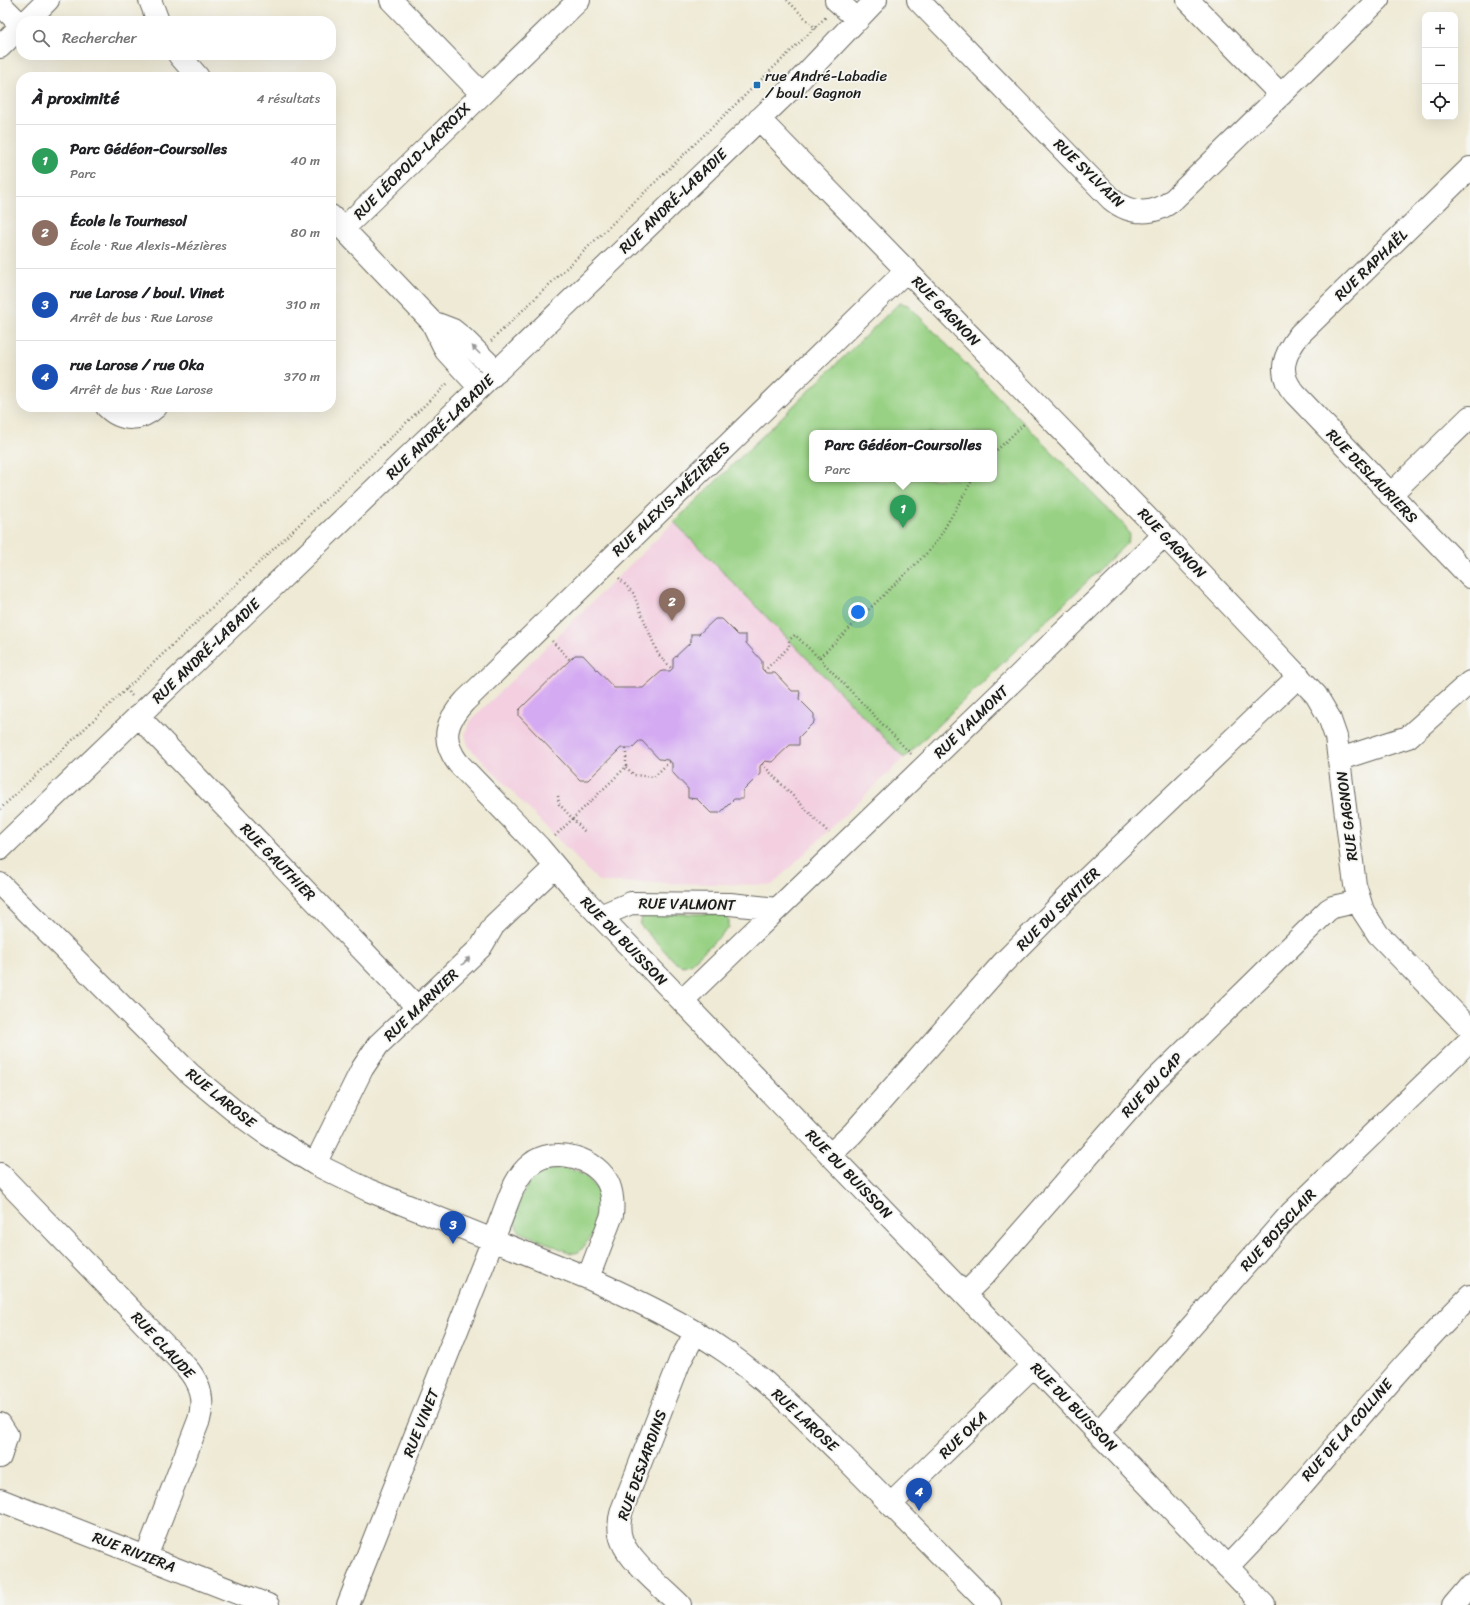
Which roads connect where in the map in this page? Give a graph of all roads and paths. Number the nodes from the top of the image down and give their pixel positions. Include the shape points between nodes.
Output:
1 (48, 0) edge
2 (150, 0) edge
3 (391, 0) edge
4 (579, 0) edge
5 (787, 0) edge
6 (876, 0) edge
7 (918, 0) edge
8 (1188, 0) edge
9 (1378, 0) edge
10 (0, 4) edge
11 (832, 7) edge
12 (32, 16) edge
13 (156, 16) edge
14 (858, 20) junction
15 (16, 21) edge
16 (816, 29) junction
17 (16, 31) edge
18 (0, 47) edge
19 (183, 60) edge
20 (194, 72) edge
21 (481, 93) junction
22 (1281, 96) junction
23 (759, 119) junction
24 (1470, 168) edge
25 (337, 223) edge
26 (906, 270) junction
27 (432, 322) junction
28 (488, 344) dead end
29 (1284, 369) joint
30 (497, 372) junction
31 (450, 381) dead end
32 (480, 388) junction
33 (114, 412) edge
34 (150, 412) edge
35 (1470, 417) edge
36 (1025, 423) dead end
37 (997, 451) edge
38 (971, 482) edge
39 (1390, 495) junction
40 (1164, 535) junction
41 (617, 576) dead end
42 (1470, 577) edge
43 (551, 640) dead end
44 (819, 658) junction
45 (570, 660) dead end
46 (672, 669) dead end
47 (764, 671) dead end
48 (1299, 676) junction
49 (1470, 682) edge
50 (126, 689) junction
51 (136, 707) junction
52 (447, 735) joint
53 (626, 748) dead end
54 (911, 754) dead end
55 (1340, 759) junction
56 (670, 762) dead end
57 (762, 764) dead end
58 (626, 767) junction
59 (558, 796) dead end
60 (0, 809) edge
61 (573, 818) junction
62 (586, 833) dead end
63 (829, 833) dead end
64 (553, 837) dead end
65 (0, 849) edge
66 (555, 867) junction
67 (0, 884) edge
68 (1359, 901) junction
69 (777, 909) junction
70 (600, 916) junction
71 (682, 1001) junction
72 (417, 1007) junction
73 (1470, 1029) edge
74 (1470, 1040) edge
75 (830, 1155) junction
76 (315, 1164) junction
77 (0, 1174) edge
78 (493, 1241) junction
79 (588, 1278) junction
80 (965, 1294) junction
81 (1470, 1296) edge
82 (696, 1332) junction
83 (1034, 1365) junction
84 (0, 1424) edge
85 (1099, 1432) junction
86 (0, 1458) edge
87 (0, 1500) edge
88 (891, 1504) junction
89 (146, 1557) junction
90 (1227, 1567) junction
91 (1470, 1585) edge
92 (268, 1605) edge
93 (348, 1605) edge
94 (680, 1605) edge
95 (990, 1605) edge
96 (1264, 1605) edge
97 (1453, 1605) edge

1 - 12 street
2 - 13 street
3 - 21 street, RUE LÉOPOLD-LACROIX
4 - 21 street, RUE LÉOPOLD-LACROIX
5 - 16 path
6 - 14 street, RUE ANDRÉ-LABADIE
7 - 22 street, RUE SYLVAIN via 1111,199 1133,211 1152,211 1169,204
8 - 22 street
9 - 22 street, RUE SYLVAIN
10 - 15 street
11 - 14 street
11 - 16 path, RUE ANDRÉ-LABADIE
14 - 23 street, RUE ANDRÉ-LABADIE
16 - 28 path, RUE ANDRÉ-LABADIE
17 - 18 street
19 - 20 street
21 - 25 street, RUE LÉOPOLD-LACROIX
23 - 26 street, RUE GAGNON
23 - 30 street, RUE ANDRÉ-LABADIE
24 - 29 street, RUE RAPHAËL via 1300,334 1287,352
25 - 27 street
26 - 40 street, RUE GAGNON
26 - 52 street, RUE ALEXIS-MÉZIÈRES via 481,684 455,712 449,723
30 -> 27 street via 453,330
27 - 32 street via 446,351
29 - 39 street, RUE DESLAURIERS via 1288,385 1295,394
30 - 32 street, RUE ANDRÉ-LABADIE
31 - 50 path, RUE ANDRÉ-LABADIE
32 - 51 street, RUE ANDRÉ-LABADIE
33 - 34 street via 133,418
35 - 39 street
36 - 37 path
38 - 44 path via 940,536 928,551
39 - 42 street, RUE DESLAURIERS
40 - 48 street, RUE GAGNON
40 - 69 street, RUE VALMONT
41 - 46 path via 633,593 658,654
43 - 45 path
44 - 47 path via 795,635 789,640 789,647
44 - 54 path
48 - 55 street, RUE GAGNON via 1316,695 1329,717
48 - 75 street, RUE DU SENTIER via 1075,890 1002,964 852,1134
49 - 55 street via 1408,737
50 - 51 path
50 - 60 path, RUE ANDRÉ-LABADIE
51 - 65 street, RUE ANDRÉ-LABADIE
51 - 72 street, RUE GAUTHIER
52 - 66 street, RUE DU BUISSON via 451,753 458,763
53 - 58 path
55 - 68 street, RUE GAGNON
56 - 58 path via 654,777 634,775
57 - 63 path
58 - 61 path
59 - 61 path via 559,804
61 - 62 path
61 - 64 path
66 - 70 street, RUE DU BUISSON
72 -> 66 street, RUE MARNIER via 481,947 494,925
67 - 76 street, RUE LAROSE via 190,1074 251,1124
68 - 73 street, RUE GAGNON via 1378,934
68 - 80 street, RUE DU CAP via 1328,910 1155,1080
69 - 70 street, RUE VALMONT via 730,904 631,903
69 - 71 street, RUE VALMONT
70 - 71 street, RUE DU BUISSON
71 - 75 street, RUE DU BUISSON
72 - 76 street, RUE MARNIER via 378,1045 367,1061
74 - 85 street, RUE BOISCLAIR via 1291,1213
75 - 80 street, RUE DU BUISSON
76 - 78 street, RUE LAROSE via 368,1190
77 - 89 street, RUE CLAUDE via 186,1367 199,1387 202,1407 199,1420
78 - 79 street, RUE LAROSE
78 - 79 street via 518,1179 531,1163 548,1156 560,1155 584,1161 598,1170 606,1180 612,1193 613,1204 608,1229
78 - 93 street, RUE VINET
79 - 82 street, RUE LAROSE via 649,1306
80 - 83 street, RUE DU BUISSON
81 - 90 street, RUE DE LA COLLINE via 1417,1350
82 - 88 street, RUE LAROSE via 762,1379
82 - 94 street, RUE DESJARDINS via 680,1361 622,1510 620,1522 620,1534 628,1551
83 - 85 street, RUE DU BUISSON
83 - 88 street, RUE OKA
84 - 86 street via 7,1435
85 - 90 street, RUE DU BUISSON
87 - 89 street, RUE RIVIERA
88 - 95 street, RUE LAROSE
89 - 92 street, RUE RIVIERA
90 - 96 street, RUE DU BUISSON
91 - 97 street

